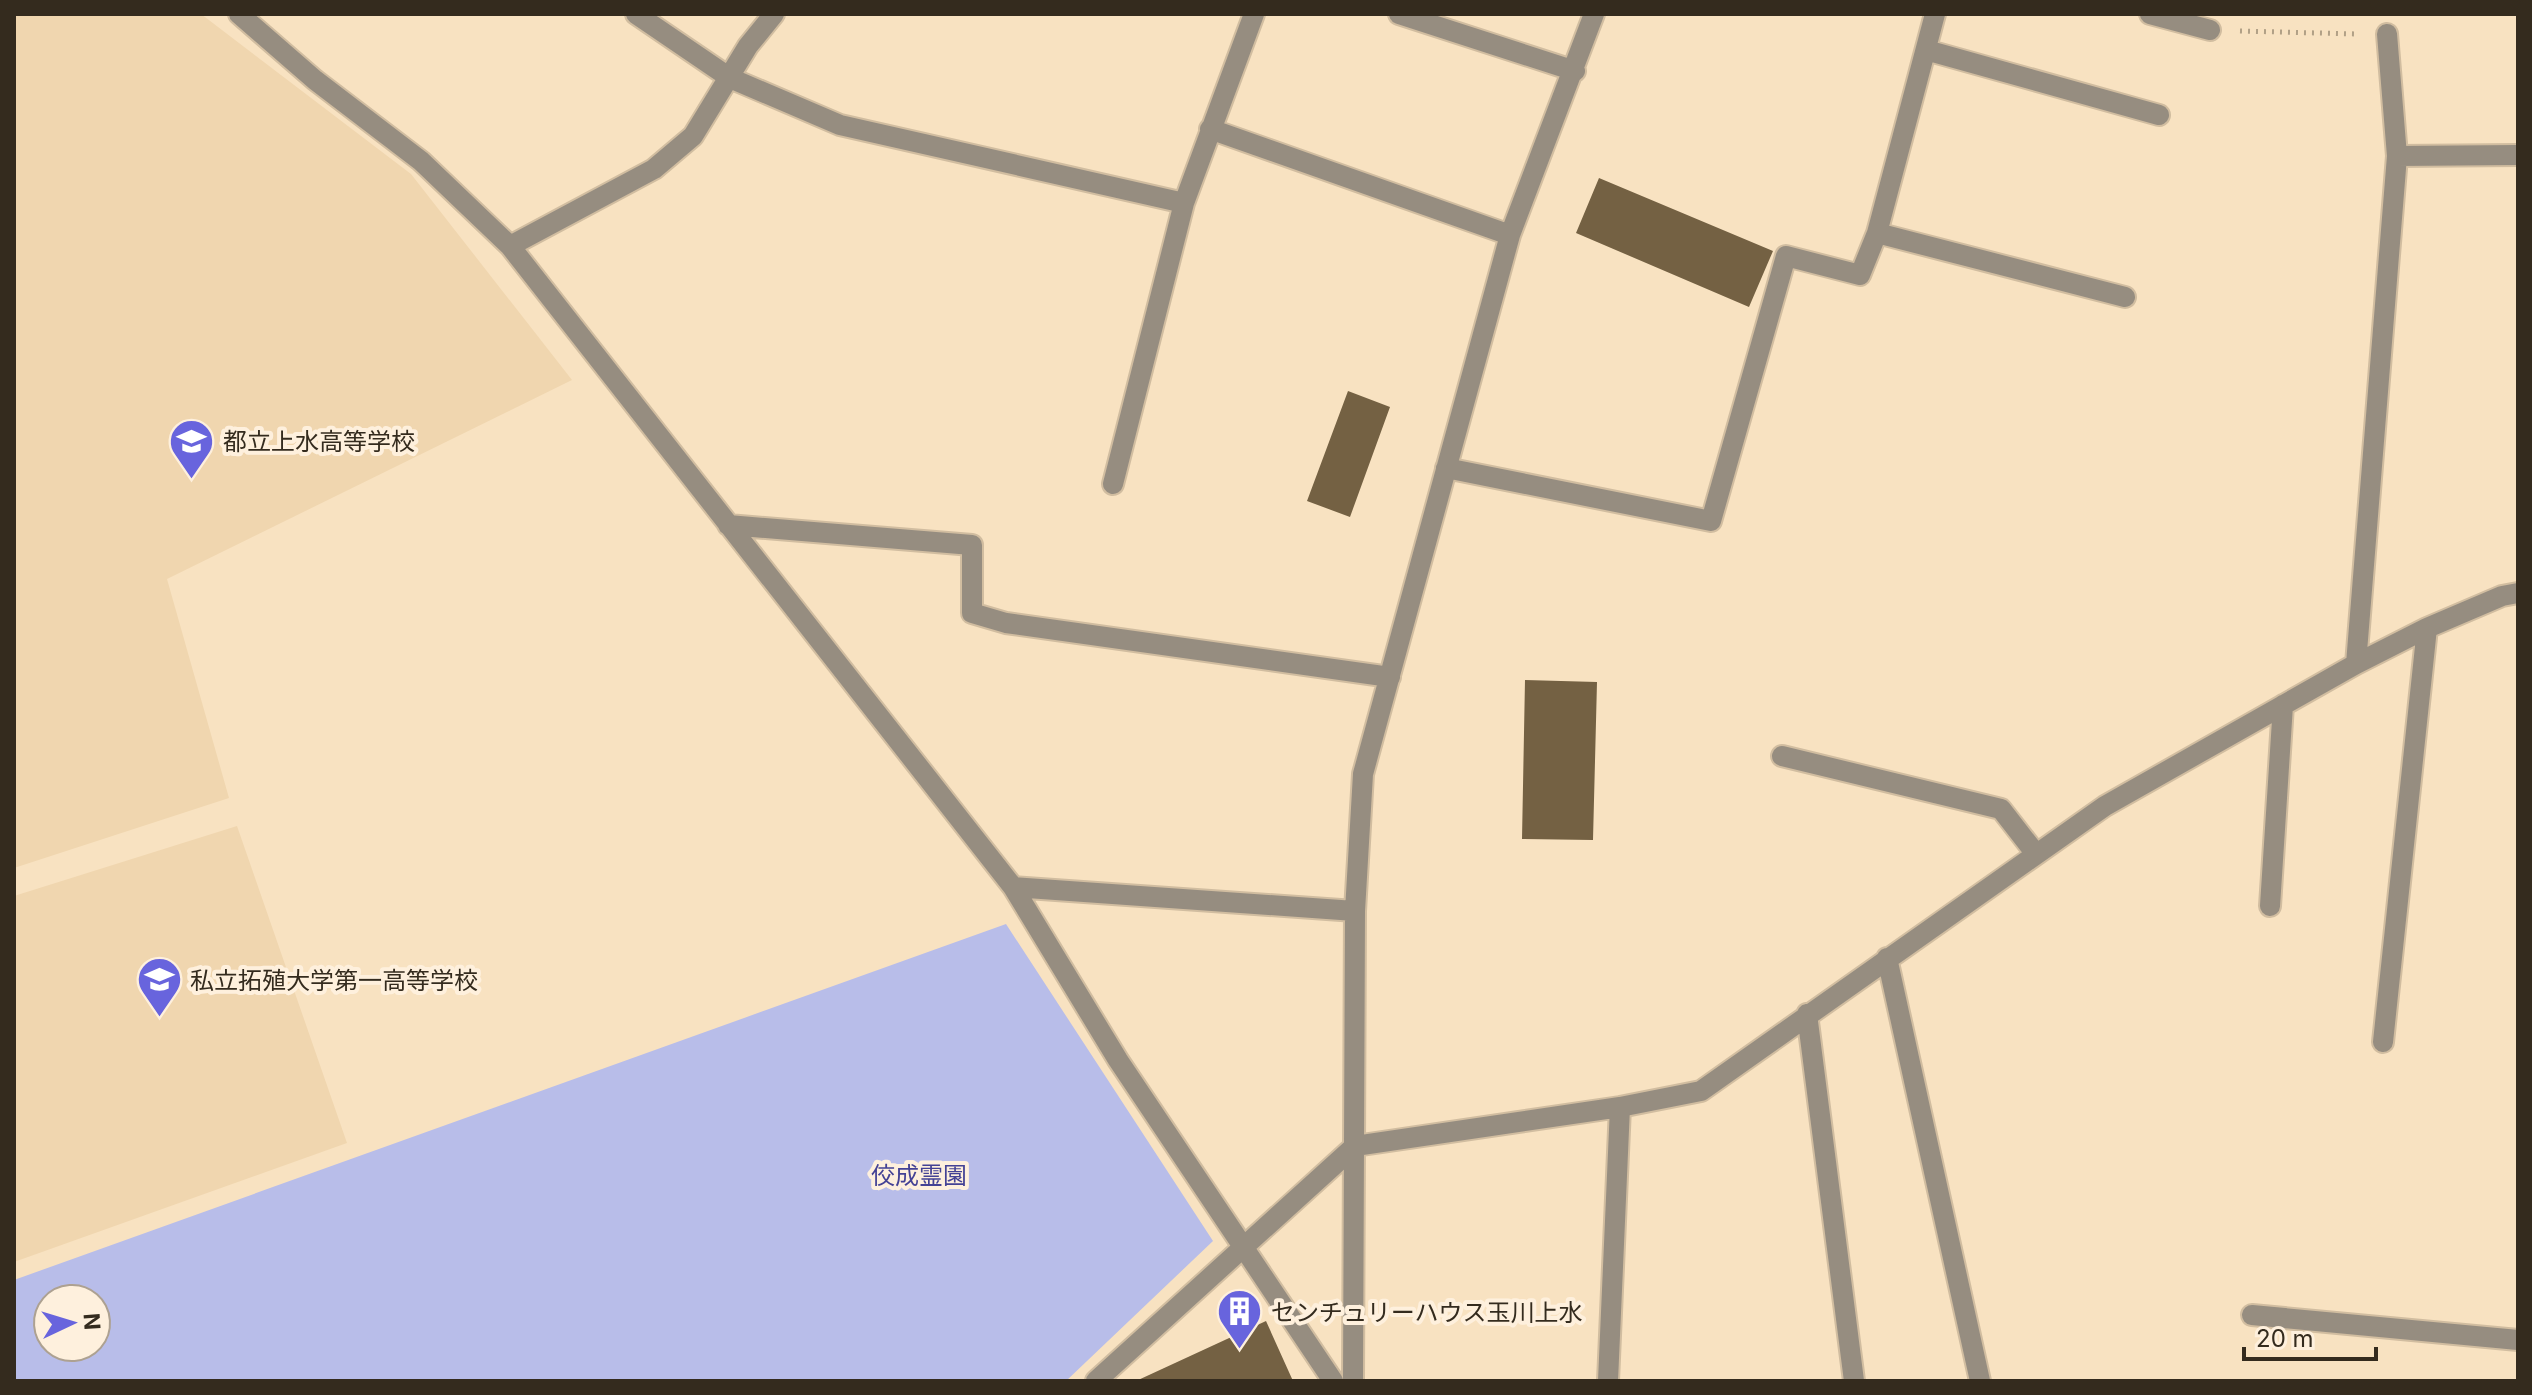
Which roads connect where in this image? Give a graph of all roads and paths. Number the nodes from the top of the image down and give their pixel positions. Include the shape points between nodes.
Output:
1 (239, 14) edge
2 (636, 14) edge
3 (774, 14) edge
4 (1254, 14) edge
5 (1399, 14) edge
6 (1594, 14) edge
7 (1935, 14) edge
8 (2150, 14) edge
9 (2210, 30) joint
10 (2387, 34) joint
11 (1926, 50) junction
12 (1575, 71) junction
13 (730, 78) junction
14 (2159, 115) dead end
15 (1210, 129) junction
16 (2518, 155) edge
17 (2397, 156) junction
18 (1184, 203) junction
19 (1877, 233) junction
20 (1510, 235) junction
21 (510, 246) junction
22 (2125, 297) dead end
23 (1446, 468) junction
24 (1113, 484) dead end
25 (728, 525) junction
26 (2518, 593) edge
27 (2427, 628) junction
28 (2356, 664) junction
29 (1390, 677) junction
30 (2283, 705) junction
31 (1782, 756) dead end
32 (2036, 854) junction
33 (1013, 887) junction
34 (2270, 906) dead end
35 (1355, 911) junction
36 (1887, 958) junction
37 (1807, 1014) junction
38 (2383, 1042) dead end
39 (1620, 1107) junction
40 (1355, 1146) junction
41 (1242, 1246) junction
42 (2252, 1315) dead end
43 (2518, 1340) edge
44 (1096, 1381) edge
45 (1333, 1381) edge
46 (1353, 1381) edge
47 (1608, 1381) edge
48 (1854, 1381) edge
49 (1980, 1381) edge

1 - 21 street via 421,161
2 - 13 street
3 - 13 street
4 - 15 street
5 - 12 street
6 - 12 street
7 - 11 street
8 - 9 street
9 - 10 path
10 - 17 street
11 - 14 street
11 - 19 street
12 - 20 street
13 - 18 street via 840,125
13 - 21 street via 693,136 654,169
15 - 18 street
15 - 20 street
16 - 17 street
17 - 28 street
18 - 24 street
19 - 22 street
19 - 23 street via 1860,275 1786,256 1711,521
20 - 23 street
21 - 25 street
23 - 29 street
25 - 29 street via 972,545 972,613 1006,623
25 - 33 street
26 - 27 street
27 - 28 street
27 - 38 street
28 - 30 street
29 - 35 street via 1363,774
30 - 32 street via 2105,806
30 - 34 street
31 - 32 street via 2001,809
32 - 36 street
33 - 35 street
33 - 41 street via 1118,1060
35 - 40 street
36 - 37 street
36 - 49 street
37 - 39 street via 1701,1091
37 - 48 street
39 - 40 street
39 - 47 street
40 - 41 street
40 - 46 street
41 - 44 street
41 - 45 street
42 - 43 street

